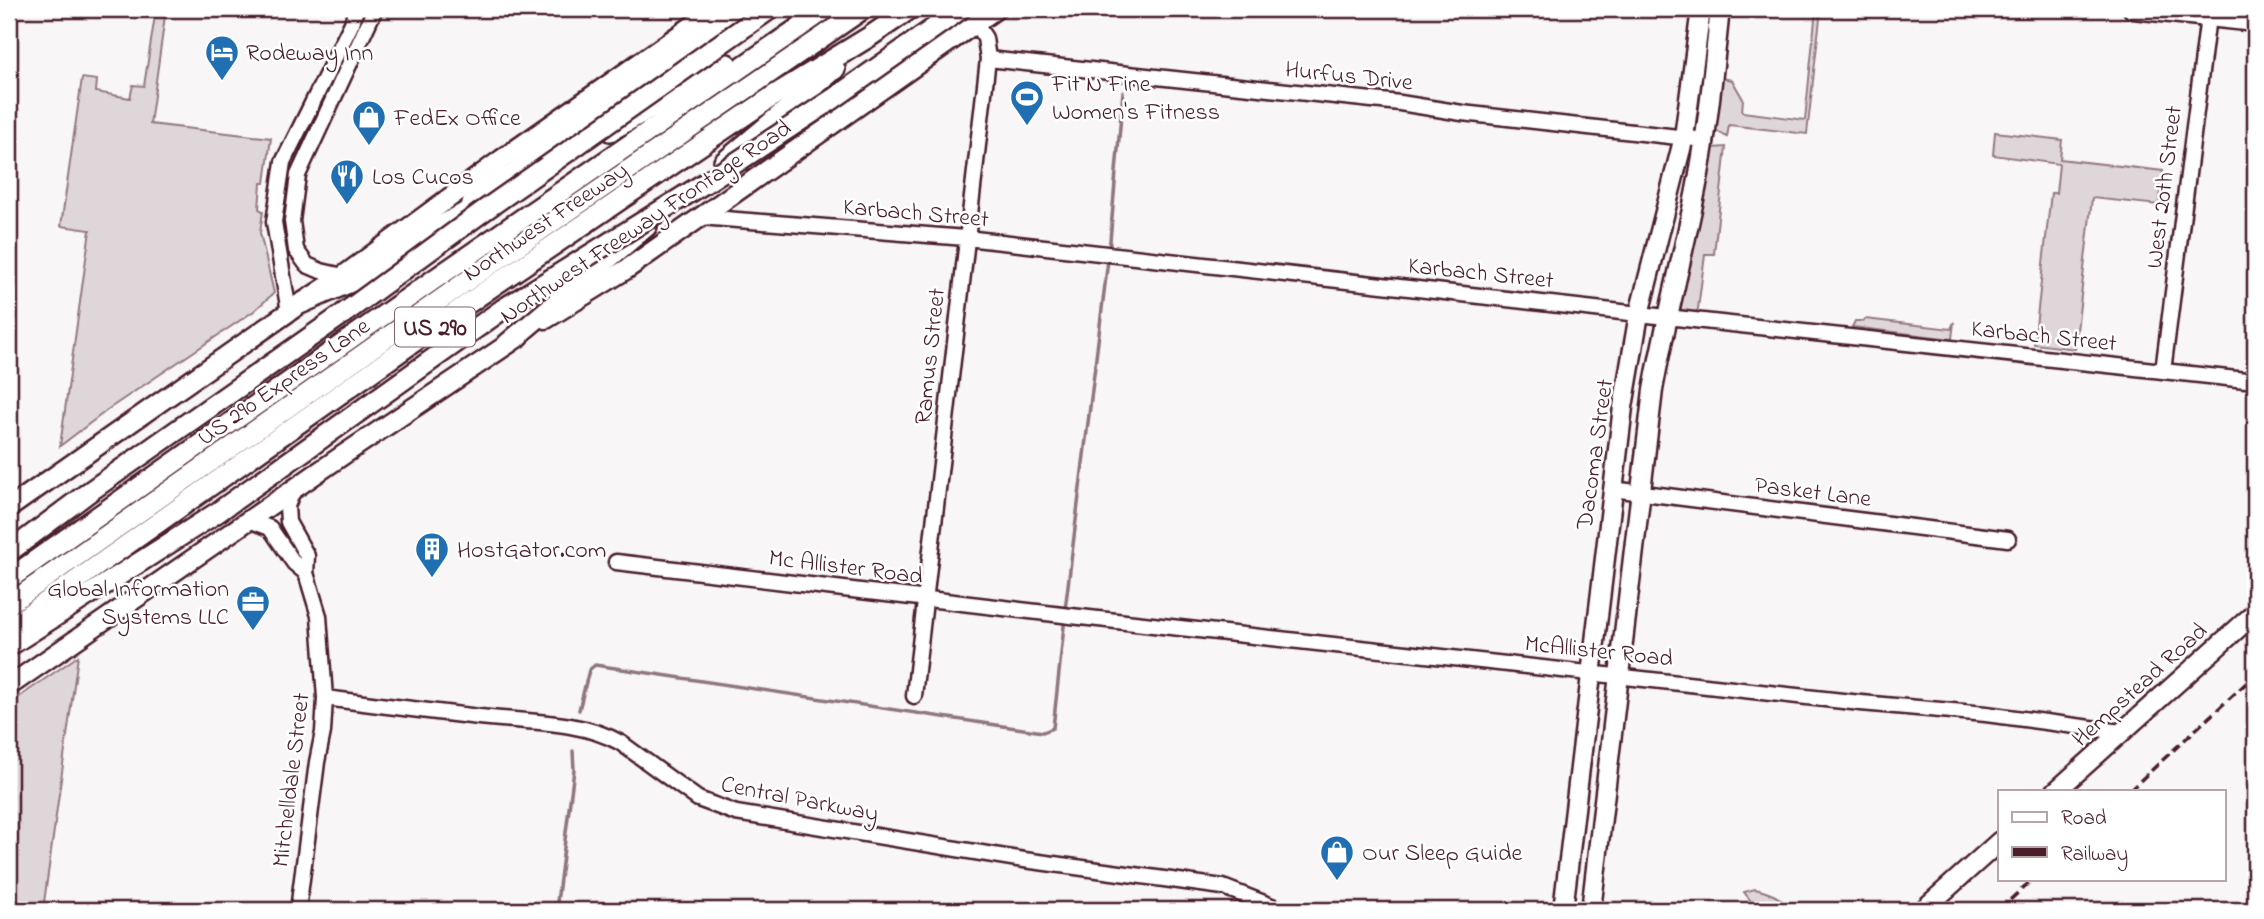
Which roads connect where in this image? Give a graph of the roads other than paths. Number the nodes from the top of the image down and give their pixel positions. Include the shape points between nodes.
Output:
1 (356, 9) edge
2 (375, 9) edge
3 (716, 9) edge
4 (741, 9) edge
5 (770, 9) edge
6 (826, 9) edge
7 (863, 9) edge
8 (909, 9) edge
9 (961, 9) edge
10 (996, 9) edge
11 (1701, 9) edge
12 (1720, 9) edge
13 (2133, 9) edge
14 (2208, 13) edge
15 (2255, 22) edge
16 (975, 23) junction
17 (869, 37) junction
18 (770, 48) junction
19 (988, 59) junction
20 (1684, 137) junction
21 (1705, 140) junction
22 (700, 218) junction
23 (437, 228) junction
24 (966, 238) junction
25 (343, 276) junction
26 (294, 308) junction
27 (1639, 314) junction
28 (1666, 317) junction
29 (508, 344) junction
30 (2163, 371) junction
31 (2255, 381) edge
32 (294, 488) junction
33 (1612, 489) junction
34 (1639, 492) junction
35 (9, 508) edge
36 (249, 520) junction
37 (2008, 539) dead end
38 (9, 552) edge
39 (616, 562) dead end
40 (306, 573) junction
41 (9, 579) edge
42 (925, 598) junction
43 (9, 604) edge
44 (2255, 613) edge
45 (1064, 615) joint
46 (9, 628) edge
47 (9, 646) edge
48 (1593, 672) junction
49 (1619, 675) junction
50 (9, 686) edge
51 (914, 696) dead end
52 (325, 698) junction
53 (2121, 732) junction
54 (2057, 790) edge
55 (1998, 843) edge
56 (298, 910) edge
57 (1282, 910) edge
58 (1563, 910) edge
59 (1591, 910) edge
60 (1923, 910) edge

1 - 26 street via 283,162 274,222
2 - 25 street via 298,175 292,221 296,250 307,265
3 - 25 main road
4 - 23 highway
5 - 38 highway, bridge
6 - 18 highway, Northwest Freeway / US 290
7 - 43 highway, US 290 Express Lane
8 - 17 highway, Northwest Freeway / US 290
9 - 47 highway, bridge via 705,183 503,309 218,512
10 - 16 main road, Northwest Freeway Frontage Road
11 - 20 main road, Dacoma Street
12 - 21 main road, Dacoma Street
13 - 14 main road
14 - 15 main road
14 - 30 street, West 20th Street
16 - 19 street, Ramus Street via 985,38
16 - 22 main road, Northwest Freeway Frontage Road
17 - 29 highway
17 - 46 highway, Northwest Freeway / US 290 via 776,94 490,288
18 - 23 highway via 740,57
18 - 41 highway, Northwest Freeway / US 290
19 - 20 street, Hurfus Drive
19 - 24 street, Ramus Street
20 - 21 street, Hurfus Drive
20 - 27 main road, Dacoma Street
21 - 28 main road, Dacoma Street
22 - 24 street, Karbach Street
22 - 29 main road, Northwest Freeway Frontage Road
23 - 26 highway via 353,281
24 - 27 street, Karbach Street
24 - 42 street, Ramus Street
25 - 26 main road
26 - 35 main road
27 - 28 street, Karbach Street
27 - 33 main road, Dacoma Street
28 - 30 street, Karbach Street
28 - 34 main road, Dacoma Street
29 - 32 main road, Northwest Freeway Frontage Road
30 - 31 street, Karbach Street
32 - 36 main road, Northwest Freeway Frontage Road
32 - 40 street, Mitchelldale Street via 287,506 288,522 307,556
33 - 34 street, Pasket Lane
33 - 48 main road, Dacoma Street
34 - 37 street, Pasket Lane
34 - 49 main road, Dacoma Street
36 - 40 street, Mitchelldale Street via 270,528
36 - 50 main road, Northwest Freeway Frontage Road
39 - 42 street, Mc Allister Road
40 - 52 street, Mitchelldale Street via 320,616
42 - 45 street, Mc Allister Road
42 - 51 street, Ramus Street
44 - 53 main road, Hempstead Road
45 - 48 street, McAllister Road
48 - 49 street, McAllister Road
48 - 58 main road, Dacoma Street
49 - 53 street, McAllister Road
49 - 59 main road, Dacoma Street
52 - 56 street, Mitchelldale Street
52 - 57 street, Central Parkway via 587,731 621,743 698,800 736,813 1223,887
53 - 54 main road, Hempstead Road
55 - 60 main road

